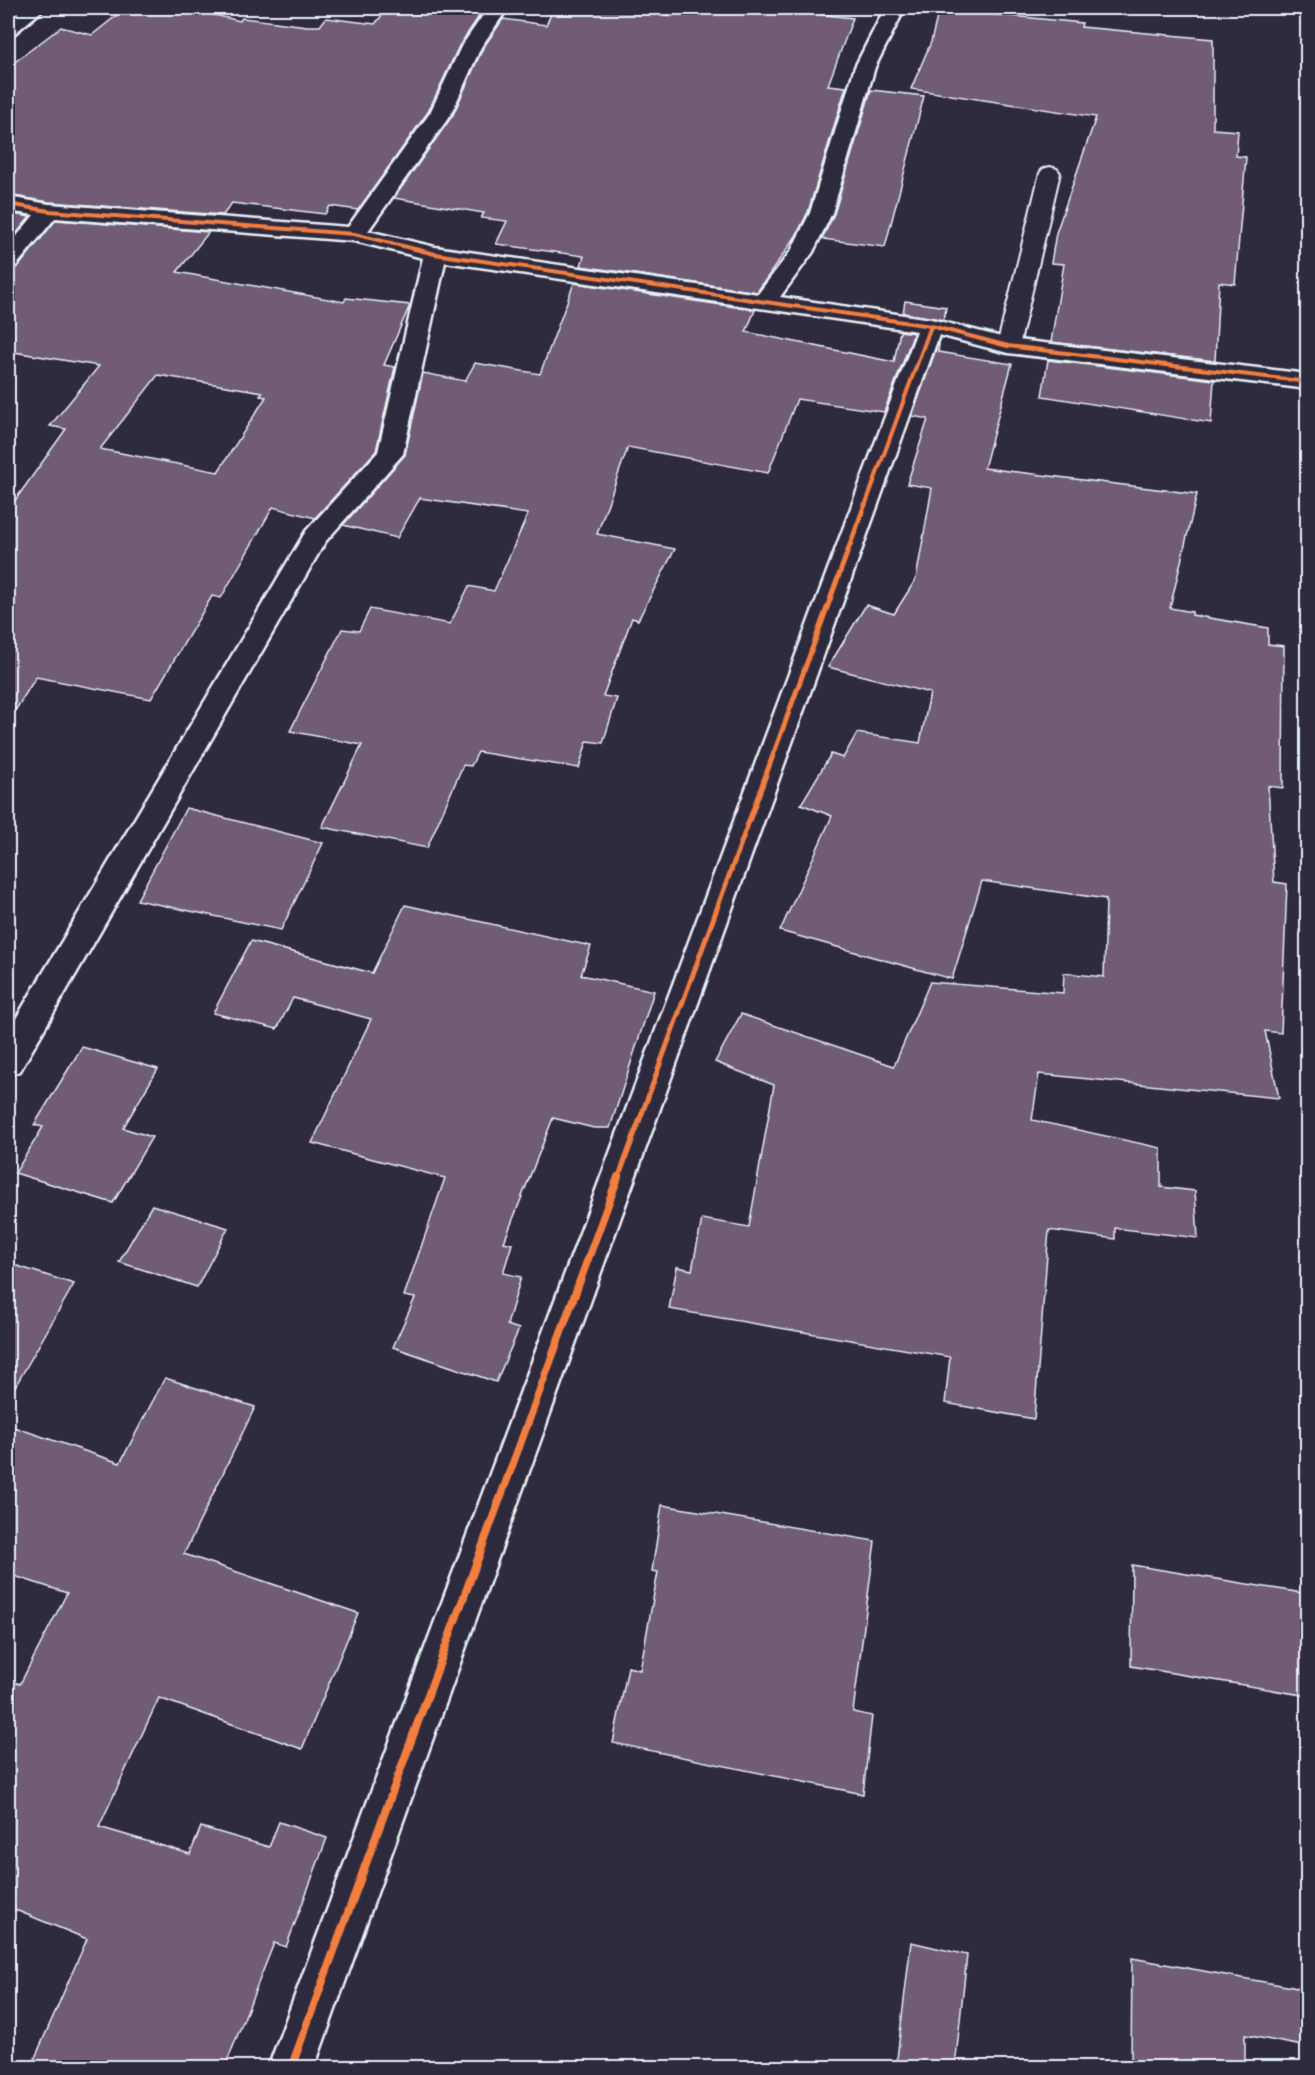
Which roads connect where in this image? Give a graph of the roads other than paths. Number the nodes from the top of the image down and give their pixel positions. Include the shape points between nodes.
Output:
1 (35, 8) edge
2 (498, 8) edge
3 (896, 8) edge
4 (8, 29) edge
5 (1050, 173) dead end
6 (8, 204) edge
7 (49, 211) junction
8 (354, 234) junction
9 (435, 254) junction
10 (8, 261) edge
11 (765, 301) junction
12 (932, 326) junction
13 (1008, 346) junction
14 (1308, 382) edge
15 (8, 1061) edge
16 (291, 2067) edge

1 - 4 street
2 - 8 street via 471,47 440,114
3 - 11 street via 866,68 821,213 802,252
5 - 13 lane
6 - 7 street
7 - 8 street
7 - 10 street
8 - 9 street
9 - 11 street
9 - 15 street via 390,454 315,537
11 - 12 street
12 - 13 street
12 - 16 street
13 - 14 street

